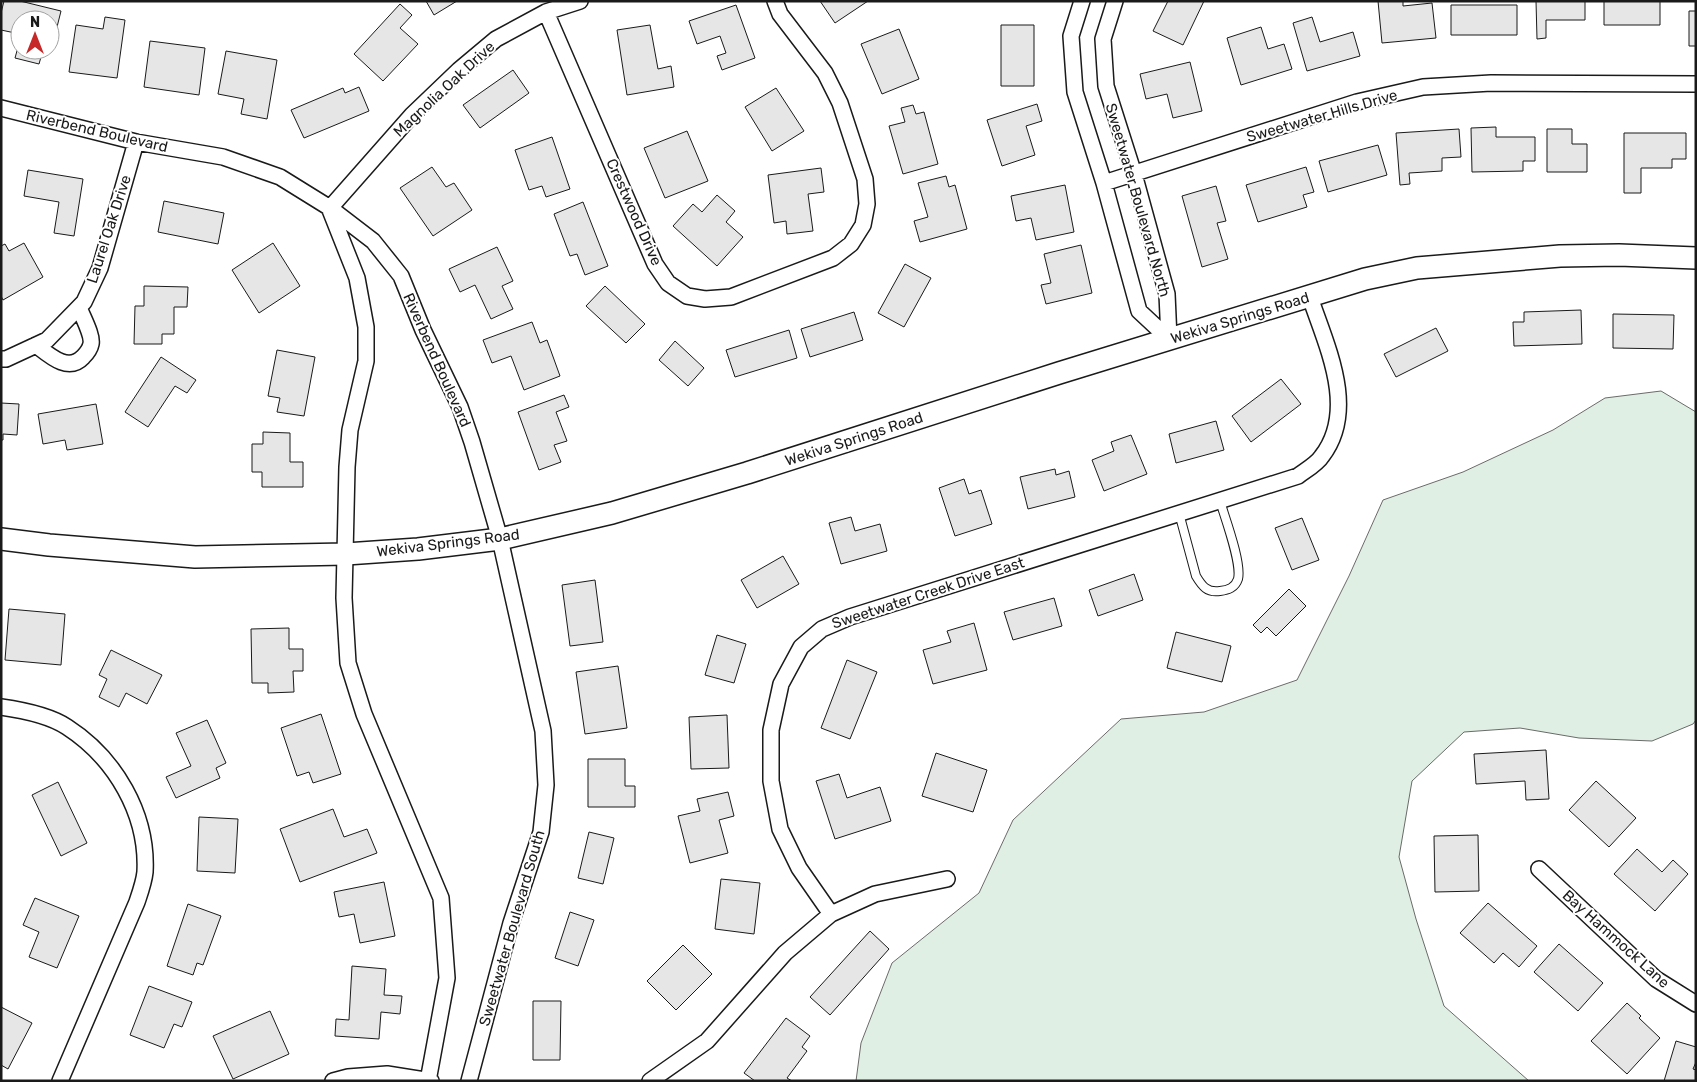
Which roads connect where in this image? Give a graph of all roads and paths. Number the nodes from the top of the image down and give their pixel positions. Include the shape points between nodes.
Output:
1 (580, 1) edge
2 (775, 1) edge
3 (1082, 1) edge
4 (1114, 1) edge
5 (546, 12) junction
6 (1696, 84) edge
7 (1, 108) edge
8 (136, 142) junction
9 (1134, 174) junction
10 (1104, 183) junction
11 (330, 208) junction
12 (1696, 258) edge
13 (1310, 296) junction
14 (79, 307) junction
15 (1169, 339) junction
16 (36, 345) junction
17 (1, 359) edge
18 (1220, 501) junction
19 (1179, 513) junction
20 (1, 539) edge
21 (500, 539) junction
22 (346, 554) junction
23 (1, 707) edge
24 (1539, 869) dead end
25 (947, 879) dead end
26 (831, 914) junction
27 (1696, 1004) edge
28 (60, 1081) edge
29 (333, 1081) edge
30 (429, 1081) edge
31 (468, 1081) edge
32 (650, 1081) edge

1 - 5 street, Magnolia Oak Drive
2 - 5 street, Crestwood Drive via 780,14 825,73 840,103 865,179 867,204 863,225 851,244 833,258 731,297 705,299 687,296 668,283 655,264
3 - 10 street, Sweetwater Boulevard North via 1072,36 1075,92
4 - 9 street, Sweetwater Boulevard North via 1103,39 1106,86
5 - 11 street, Magnolia Oak Drive via 496,40 459,70 412,115
6 - 9 street, Sweetwater Hills Drive via 1491,83 1423,87 1357,102
7 - 8 street, Riverbend Boulevard
8 - 11 street, Riverbend Boulevard via 223,157 280,177
8 - 14 street, Laurel Oak Drive via 100,268
9 - 10 street, Sweetwater Hills Drive
9 - 15 street, Sweetwater Boulevard North via 1167,294
10 - 15 street, Sweetwater Boulevard North via 1139,311
11 - 21 street, Riverbend Boulevard via 373,241 401,276 460,407
11 - 22 street via 357,278 366,326 366,361 350,430
12 - 13 main road, Wekiva Springs Road via 1560,256 1417,268 1365,279
13 - 15 main road, Wekiva Springs Road
13 - 18 street, Sweetwater Creek Drive East via 1336,378 1340,407 1334,434 1322,457 1298,476
14 - 16 street, Laurel Oak Drive via 47,340
14 - 16 street via 91,343 81,360 70,364 54,359
15 - 21 main road, Wekiva Springs Road via 612,513
16 - 17 street, Laurel Oak Drive
18 - 19 street, Sweetwater Creek Drive East
18 - 19 lane via 1237,561 1238,578 1230,589 1213,592 1200,583
19 - 26 street, Sweetwater Creek Drive East via 850,616 822,628 801,647 781,684 771,730 771,781 780,829 799,868
20 - 22 main road, Wekiva Springs Road via 195,557
21 - 22 main road, Wekiva Springs Road via 418,550
21 - 31 street, Sweetwater Boulevard South via 544,731 546,785 541,832
22 - 30 street via 344,598 348,663 364,714 441,898 447,978
23 - 28 street via 28,711 66,726 98,752 121,782 136,812 143,841 145,873 137,902
24 - 27 street, Bay Hammock Lane via 1656,979
25 - 26 street via 875,894
26 - 32 street via 785,953 707,1041
29 - 30 street via 387,1074

